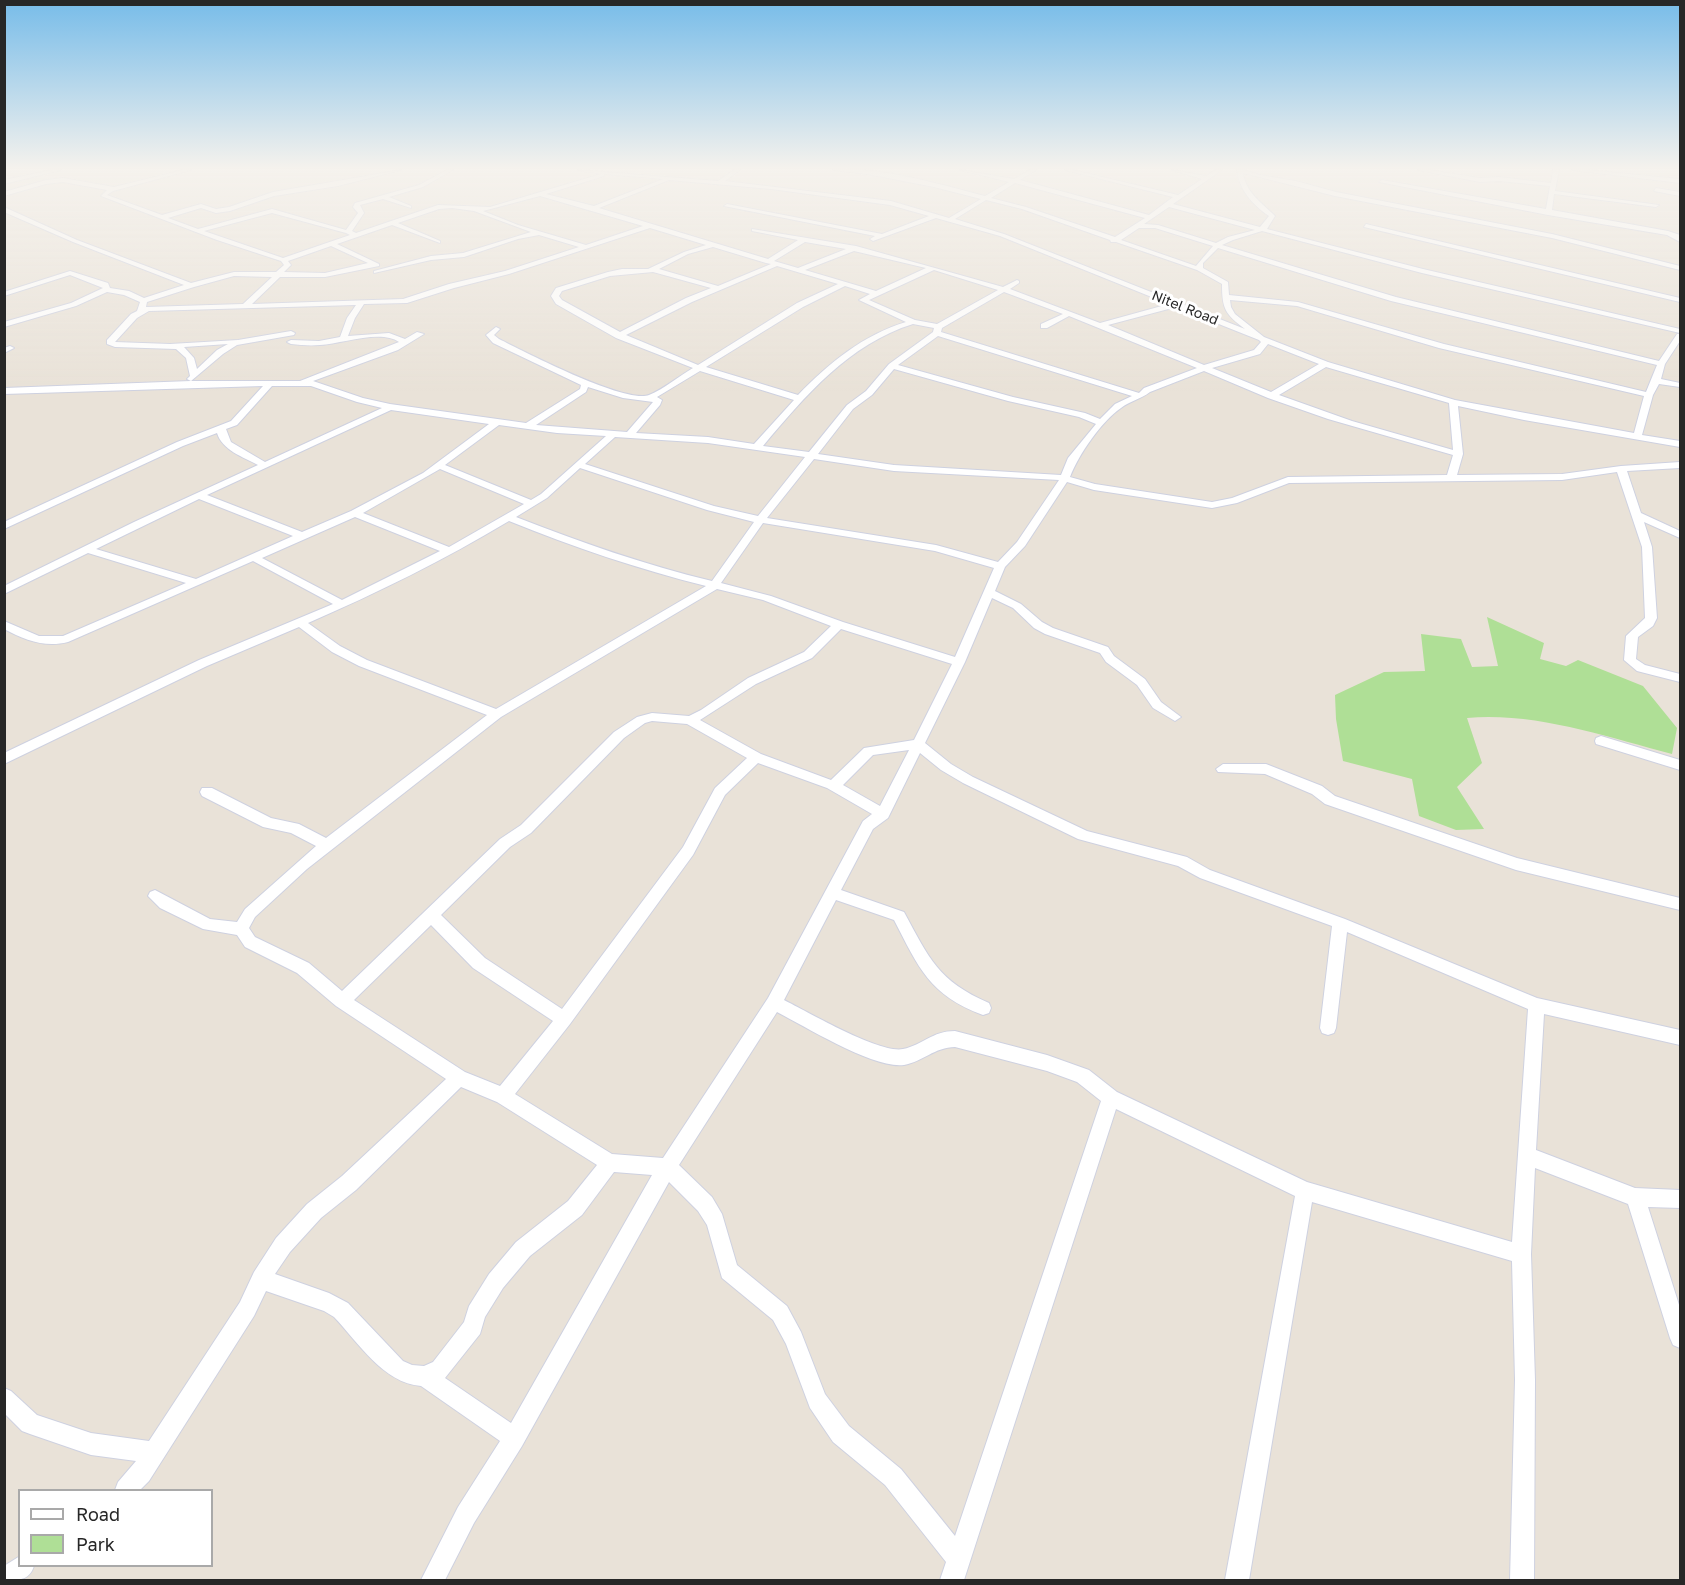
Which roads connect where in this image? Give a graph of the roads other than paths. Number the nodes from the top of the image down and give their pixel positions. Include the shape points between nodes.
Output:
1 (83, 244) edge
2 (236, 244) edge
3 (333, 244) joint
4 (496, 244) edge
5 (576, 244) edge
6 (595, 244) edge
7 (710, 244) edge
8 (798, 244) edge
9 (829, 244) edge
10 (863, 244) edge
11 (1024, 244) edge
12 (1122, 244) edge
13 (1212, 244) edge
14 (1222, 244) edge
15 (1318, 244) edge
16 (1442, 244) edge
17 (1584, 244) edge
18 (713, 245) junction
19 (1218, 246) junction
20 (586, 247) junction
21 (854, 249) junction
22 (284, 260) junction
23 (772, 263) junction
24 (374, 264) junction
25 (933, 268) junction
26 (1680, 268) edge
27 (652, 269) junction
28 (1199, 269) junction
29 (387, 270) junction
30 (796, 270) junction
31 (376, 272) dead end
32 (276, 276) junction
33 (1017, 282) dead end
34 (846, 283) junction
35 (191, 285) junction
36 (718, 288) junction
37 (1003, 289) junction
38 (105, 290) junction
39 (6, 293) edge
40 (875, 293) junction
41 (1226, 297) junction
42 (144, 300) junction
43 (1680, 300) edge
44 (361, 303) junction
45 (1176, 305) junction
46 (245, 306) junction
47 (141, 311) junction
48 (1068, 314) junction
49 (913, 322) junction
50 (4, 325) edge
51 (1101, 325) junction
52 (1044, 326) dead end
53 (495, 329) dead end
54 (937, 330) junction
55 (420, 334) dead end
56 (619, 336) junction
57 (1680, 336) edge
58 (343, 339) junction
59 (242, 340) junction
60 (1265, 342) junction
61 (405, 343) junction
62 (171, 346) junction
63 (1325, 364) junction
64 (1661, 364) junction
65 (892, 366) junction
66 (700, 368) junction
67 (1203, 368) junction
68 (191, 380) junction
69 (1656, 381) junction
70 (271, 382) junction
71 (302, 382) junction
72 (586, 384) junction
73 (1680, 385) edge
74 (4, 391) edge
75 (1649, 395) junction
76 (1140, 396) junction
77 (1272, 396) junction
78 (650, 398) junction
79 (801, 399) junction
80 (1453, 402) junction
81 (390, 407) junction
82 (497, 422) junction
83 (1101, 423) junction
84 (528, 426) junction
85 (221, 429) junction
86 (613, 434) junction
87 (630, 434) junction
88 (1637, 437) junction
89 (1680, 444) edge
90 (757, 447) junction
91 (1458, 454) junction
92 (812, 456) junction
93 (580, 465) junction
94 (1680, 465) edge
95 (266, 466) junction
96 (440, 466) junction
97 (1621, 470) junction
98 (1065, 478) junction
99 (1451, 478) junction
100 (200, 496) junction
101 (532, 504) junction
102 (356, 513) junction
103 (1636, 515) junction
104 (509, 518) junction
105 (10, 519) edge
106 (760, 520) junction
107 (4, 526) edge
108 (1680, 535) edge
109 (302, 536) junction
110 (88, 550) junction
111 (449, 551) junction
112 (253, 557) junction
113 (1000, 566) junction
114 (195, 582) junction
115 (714, 586) junction
116 (4, 591) edge
117 (990, 593) junction
118 (342, 604) junction
119 (301, 623) junction
120 (4, 624) edge
121 (838, 625) junction
122 (959, 662) junction
123 (1680, 678) edge
124 (497, 714) junction
125 (1175, 717) dead end
126 (690, 720) junction
127 (1601, 741) dead end
128 (917, 744) junction
129 (756, 757) junction
130 (4, 759) edge
131 (1680, 765) edge
132 (1223, 769) dead end
133 (832, 785) junction
134 (207, 792) dead end
135 (883, 814) junction
136 (327, 845) junction
137 (832, 893) junction
138 (155, 896) dead end
139 (1680, 904) edge
140 (431, 915) junction
141 (1340, 923) junction
142 (241, 929) junction
143 (342, 1001) junction
144 (774, 1003) junction
145 (1536, 1005) junction
146 (983, 1008) dead end
147 (564, 1019) junction
148 (1328, 1028) dead end
149 (1680, 1037) edge
150 (459, 1078) junction
151 (503, 1096) junction
152 (1111, 1098) junction
153 (1527, 1156) junction
154 (610, 1163) junction
155 (667, 1167) junction
156 (1305, 1191) junction
157 (1635, 1197) junction
158 (1680, 1198) edge
159 (1521, 1254) junction
160 (261, 1279) junction
161 (1680, 1338) edge
162 (424, 1376) junction
163 (4, 1398) edge
164 (514, 1438) junction
165 (154, 1453) junction
166 (127, 1489) edge
167 (960, 1560) junction
168 (22, 1567) edge
169 (5, 1581) edge
170 (433, 1581) edge
171 (952, 1581) edge
172 (1237, 1581) edge
173 (1522, 1581) edge

1 - 35 street
2 - 22 street
3 - 22 street
3 - 24 street
4 - 29 street via 464,255 430,258
5 - 20 street
6 - 20 street
7 - 18 street
8 - 23 street
9 - 21 street
10 - 21 street
11 - 45 street, Nitel Road
12 - 28 street
13 - 19 street
14 - 19 street
15 - 57 street
16 - 43 street
17 - 26 street
18 - 23 street
18 - 27 street
19 - 28 street via 1200,263
19 - 64 street via 1394,299
20 - 44 street via 404,301
21 - 25 street
21 - 30 street
22 - 32 street via 288,265
23 - 30 street
23 - 36 street
24 - 29 street
24 - 32 street via 346,272
25 - 37 street
25 - 40 street
27 - 36 street
27 - 56 street via 608,274 555,292 560,302
28 - 41 street via 1226,284
29 - 31 street
30 - 34 street
32 - 35 street via 234,274
32 - 46 street
33 - 37 street
34 - 40 street
34 - 66 street via 800,305
35 - 42 street
36 - 56 street
37 - 48 street
37 - 54 street
38 - 39 street via 105,285 70,273
38 - 42 street
38 - 50 street
40 - 49 street via 862,300
41 - 60 street via 1232,316
41 - 75 street via 1298,304 1442,346
42 - 47 street
44 - 46 street
44 - 58 street
45 - 51 street
45 - 60 street, Nitel Road
46 - 47 street
47 - 62 street via 110,342
48 - 51 street
48 - 52 street
49 - 54 street
49 - 79 street via 893,327 868,341
51 - 67 street
53 - 72 street via 490,335 496,341
54 - 65 street
54 - 76 street
55 - 61 street
56 - 66 street
57 - 64 street
58 - 59 street via 318,343 291,338
58 - 61 street via 393,336
59 - 62 street
59 - 68 street via 220,352
60 - 63 street, Nitel Road
60 - 67 street via 1257,352
61 - 71 street
62 - 68 street via 183,349 192,359
63 - 77 street
63 - 80 street, Nitel Road
64 - 69 street
65 - 83 street
65 - 92 street via 869,393 850,407
66 - 78 street
66 - 79 street
67 - 76 street
67 - 77 street
68 - 70 street
68 - 74 street
69 - 73 street
69 - 75 street
70 - 71 street
70 - 85 street via 239,420
71 - 81 street
72 - 78 street
72 - 84 street via 584,390
75 - 88 street
76 - 83 street via 1118,406
77 - 91 street via 1329,417
78 - 87 street via 658,400
79 - 90 street
80 - 88 street, Nitel Road
80 - 91 street
81 - 82 street
81 - 95 street
82 - 84 street
82 - 96 street
83 - 98 street via 1073,458
84 - 86 street
85 - 95 street via 224,440 233,448
85 - 105 street
86 - 87 street
86 - 93 street
87 - 90 street
88 - 89 street, Nitel Road
90 - 92 street
91 - 99 street
92 - 98 street via 894,468
92 - 106 street
93 - 101 street
93 - 106 street
94 - 97 street
95 - 100 street
96 - 101 street
96 - 102 street
97 - 99 street via 1562,477
97 - 103 street
98 - 99 street via 1094,487 1212,505 1234,501 1288,480
98 - 113 street via 1021,544
100 - 109 street
100 - 110 street
101 - 104 street
102 - 109 street
102 - 111 street
103 - 108 street
103 - 123 street via 1647,547 1651,618 1632,636 1630,660 1641,668
104 - 111 street
104 - 115 street via 576,544
105 - 107 street
106 - 113 street via 936,548
106 - 115 street
109 - 112 street
110 - 114 street
110 - 116 street
111 - 118 street
112 - 114 street
112 - 118 street
113 - 117 street
114 - 120 street via 63,640 34,640
115 - 121 street via 767,598
115 - 124 street
117 - 122 street
117 - 125 street via 1017,606 1049,631 1104,650 1141,682 1157,705
118 - 119 street
119 - 124 street via 363,663
119 - 130 street via 203,663
121 - 122 street
121 - 126 street via 808,655 752,681
122 - 128 street
124 - 136 street
126 - 129 street
126 - 140 street via 652,717 619,735 526,829 505,843
127 - 131 street
128 - 133 street via 869,751
128 - 135 street
128 - 141 street via 968,780 1083,835 1182,861 1205,874
129 - 133 street
129 - 147 street via 720,792 688,851
132 - 139 street via 1266,769 1317,790 1330,800 1482,853
133 - 135 street
134 - 136 street via 268,823 294,828
135 - 137 street via 868,825
136 - 142 street via 265,898
137 - 144 street
137 - 146 street via 899,916 931,975 960,999
138 - 142 street via 208,925
140 - 143 street
140 - 147 street via 479,963
141 - 145 street
141 - 148 street
142 - 143 street via 250,942 303,968
143 - 150 street
144 - 152 street via 882,1056 904,1057 942,1039 955,1039 1083,1076
144 - 155 street
145 - 149 street
145 - 153 street
147 - 151 street
150 - 151 street
150 - 160 street via 314,1211 283,1245
151 - 154 street
152 - 156 street
152 - 167 street
153 - 157 street
153 - 159 street
154 - 155 street
154 - 162 street via 575,1208 523,1250 496,1281 476,1313 473,1327 440,1369
155 - 164 street
155 - 167 street via 705,1204 715,1221 729,1271 780,1313 817,1401 841,1434 893,1478
156 - 159 street
156 - 172 street
157 - 158 street
157 - 161 street
159 - 173 street via 1525,1380
160 - 162 street via 335,1306 396,1368
160 - 165 street via 248,1309
162 - 164 street
163 - 165 street via 30,1423 91,1444
164 - 170 street via 466,1515
165 - 166 street
167 - 171 street
168 - 169 street

